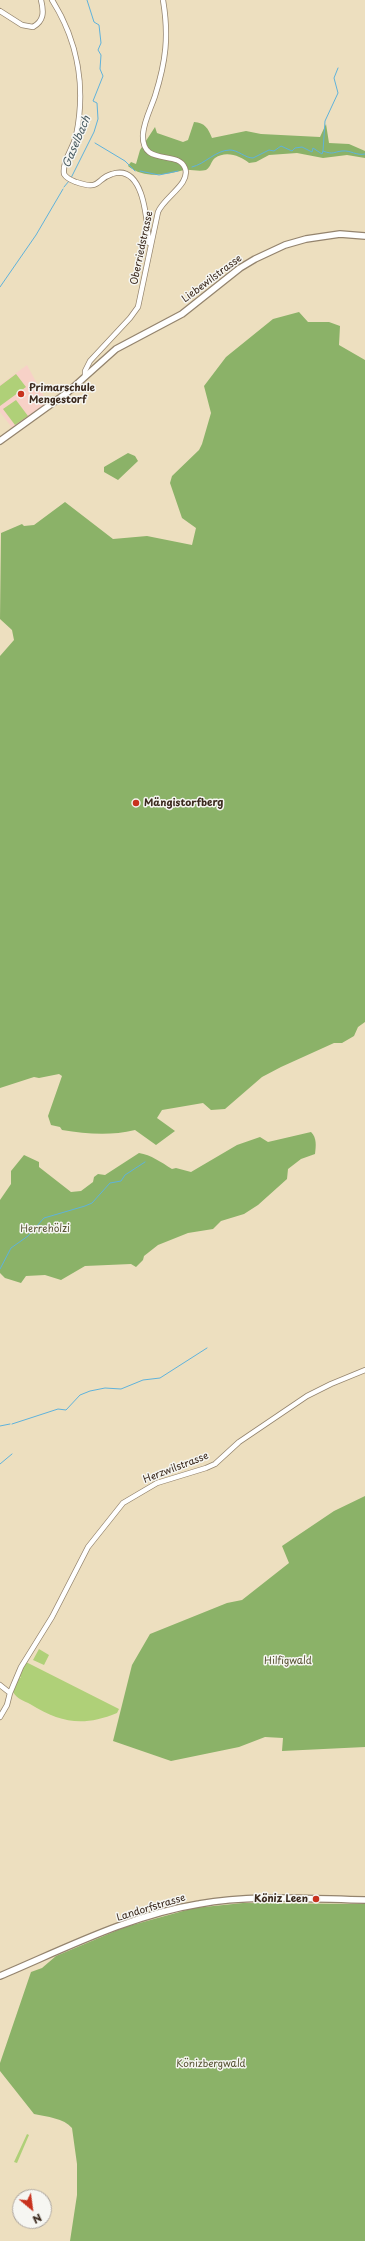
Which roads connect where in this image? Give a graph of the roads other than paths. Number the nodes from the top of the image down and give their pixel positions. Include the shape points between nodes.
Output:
1 (41, 0) edge
2 (52, 0) edge
3 (163, 0) edge
4 (0, 11) edge
5 (365, 236) edge
6 (150, 246) junction
7 (85, 376) junction
8 (0, 441) edge
9 (365, 1370) edge
10 (0, 1685) edge
11 (10, 1693) junction
12 (0, 1717) edge
13 (365, 1900) edge
14 (0, 1976) edge

1 - 4 street via 42,17 33,27 22,25
2 - 6 street via 71,36 80,76 76,133 64,174 71,180 92,185 100,183 113,173 132,179 142,195
3 - 6 street, Oberriedstrasse via 167,41 160,79 143,138 152,154 179,161 184,166 186,174 183,184 161,205
5 - 7 street, Liebewilstrasse via 340,234 306,239 254,259 182,314 116,349
6 - 7 street, Oberriedstrasse via 136,310 90,361
7 - 8 street, Liebewilstrasse via 68,392
9 - 11 street, Herzwilstrasse via 307,1396 239,1442 215,1464 157,1483 123,1503 88,1546 52,1617 21,1667
10 - 11 street
11 - 12 street, Herzwilstrasse
13 - 14 street, Landorfstrasse via 253,1899 191,1905 116,1928

